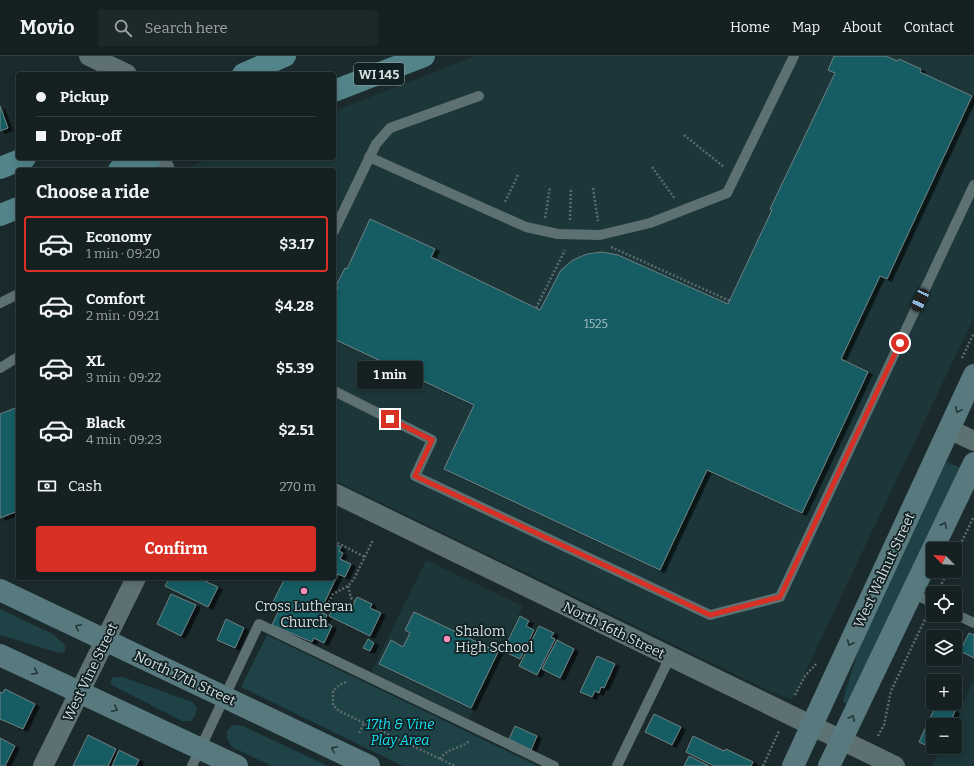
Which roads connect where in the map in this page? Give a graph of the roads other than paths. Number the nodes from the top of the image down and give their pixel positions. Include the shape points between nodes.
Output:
1 (89, 56) edge
2 (285, 56) edge
3 (424, 56) edge
4 (794, 56) edge
5 (123, 72) edge
6 (248, 72) edge
7 (336, 90) edge
8 (479, 96) dead end
9 (369, 157) junction
10 (20, 160) edge
11 (146, 160) edge
12 (0, 168) edge
13 (124, 168) edge
14 (974, 185) edge
15 (16, 209) edge
16 (0, 215) edge
17 (336, 227) edge
18 (16, 295) edge
19 (0, 302) edge
20 (16, 358) edge
21 (0, 368) edge
22 (974, 375) edge
23 (336, 392) edge
24 (949, 429) junction
25 (974, 441) edge
26 (974, 463) edge
27 (336, 494) edge
28 (135, 580) edge
29 (0, 590) edge
30 (912, 593) junction
31 (926, 600) edge
32 (962, 617) edge
33 (974, 623) edge
34 (105, 640) junction
35 (0, 655) edge
36 (670, 656) junction
37 (79, 693) junction
38 (225, 697) junction
39 (812, 726) junction
40 (841, 740) junction
41 (196, 757) edge
42 (43, 766) edge
43 (237, 766) edge
44 (369, 766) edge
45 (554, 766) edge
46 (617, 766) edge
47 (793, 766) edge
48 (829, 766) edge
49 (895, 766) edge

1 - 5 street
2 - 6 main road
3 - 7 main road, WI 145
4 - 9 lane via 727,193 650,223 600,235 558,234 526,227
8 - 9 lane via 390,128
9 - 17 lane
10 - 12 main road
11 - 13 main road
14 - 23 lane via 780,597 710,615 415,476 432,440
15 - 16 main road
18 - 19 lane
20 - 21 lane
22 -> 24 main road, West Walnut Street
24 - 25 street
24 -> 39 main road, West Walnut Street
30 -> 26 main road
27 - 36 street, North 16th Street
28 - 34 street, West Vine Street
34 -> 29 main road, North 17th Street
30 - 31 lane
40 -> 30 main road
32 - 33 lane
34 - 37 street, West Vine Street
34 - 38 main road, North 17th Street
35 -> 37 main road
36 - 39 street, North 16th Street
36 - 46 lane
37 -> 41 main road
37 - 42 street, West Vine Street
38 - 41 lane
44 -> 38 main road, North 17th Street
38 - 45 lane via 259,624
39 - 40 street, North 16th Street
39 - 47 main road, West Walnut Street
40 - 48 main road
40 - 49 street, North 16th Street
41 - 43 main road

